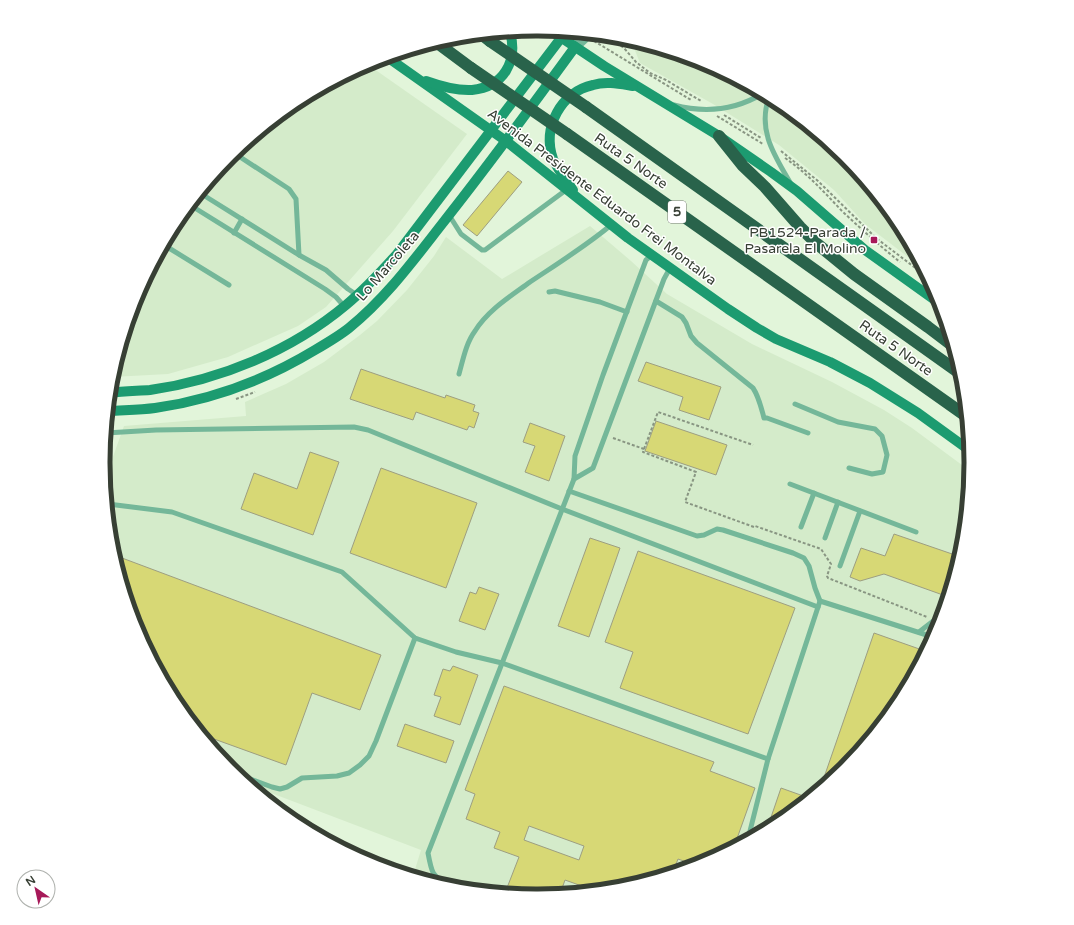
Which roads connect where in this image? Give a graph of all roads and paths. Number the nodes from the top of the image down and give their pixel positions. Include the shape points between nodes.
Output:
1 (511, 37) edge
2 (563, 37) edge
3 (566, 37) edge
4 (488, 39) edge
5 (584, 39) edge
6 (619, 44) edge
7 (443, 47) edge
8 (576, 47) junction
9 (393, 61) edge
10 (415, 76) junction
11 (639, 87) junction
12 (756, 97) edge
13 (664, 102) junction
14 (767, 104) edge
15 (714, 109) junction
16 (490, 130) junction
17 (719, 136) junction
18 (506, 141) junction
19 (769, 142) junction
20 (240, 157) edge
21 (793, 188) junction
22 (566, 190) junction
23 (205, 196) edge
24 (582, 202) junction
25 (195, 208) edge
26 (449, 215) junction
27 (242, 219) junction
28 (611, 225) junction
29 (234, 233) junction
30 (169, 248) edge
31 (299, 255) junction
32 (652, 255) junction
33 (670, 268) junction
34 (918, 270) edge
35 (229, 285) dead end
36 (549, 292) dead end
37 (357, 295) junction
38 (929, 296) edge
39 (656, 301) junction
40 (344, 306) junction
41 (627, 312) junction
42 (946, 341) edge
43 (953, 368) edge
44 (459, 374) dead end
45 (117, 392) edge
46 (795, 404) dead end
47 (114, 411) edge
48 (961, 412) edge
49 (111, 433) edge
50 (808, 433) dead end
51 (606, 435) junction
52 (752, 445) dead end
53 (963, 446) edge
54 (644, 449) junction
55 (849, 468) dead end
56 (574, 479) junction
57 (790, 484) dead end
58 (569, 491) junction
59 (814, 493) junction
60 (838, 502) junction
61 (113, 505) edge
62 (562, 509) junction
63 (860, 511) junction
64 (801, 527) dead end
65 (916, 532) dead end
66 (825, 538) dead end
67 (840, 566) dead end
68 (820, 600) junction
69 (818, 607) junction
70 (934, 619) edge
71 (933, 622) edge
72 (919, 632) junction
73 (927, 634) edge
74 (415, 638) junction
75 (502, 663) junction
76 (768, 759) junction
77 (252, 780) edge
78 (750, 832) edge
79 (434, 876) edge

1 - 10 main road via 513,49 508,68 491,84 473,90 460,89
2 - 16 main road, Lo Marcoleta
3 - 8 main road
4 - 43 highway, Ruta 5 Norte / 5, bridge
5 - 8 street, Lo Marcoleta
6 - 15 path via 646,70
7 - 48 highway, Ruta 5 Norte / 5, bridge
8 - 11 main road
8 - 18 main road, Lo Marcoleta
9 - 10 main road, Avenida Presidente Eduardo Frei Montalva
10 - 16 main road, Avenida Presidente Eduardo Frei Montalva
11 - 13 main road
11 - 24 main road via 602,83 585,87 564,101 555,116 550,133 552,155 565,180
12 - 15 lane via 729,107
13 - 15 lane via 690,109
13 - 17 main road
14 - 19 lane via 765,118
15 - 19 path
16 - 18 main road, Avenida Presidente Eduardo Frei Montalva
16 - 37 main road, Lo Marcoleta via 397,254
17 - 21 main road
17 - 42 highway via 743,166 816,243
18 - 22 main road, Avenida Presidente Eduardo Frei Montalva
18 - 26 main road, Lo Marcoleta
19 - 21 lane
19 - 34 path via 818,181 876,238
20 - 31 lane via 289,189 296,199
21 - 38 main road via 865,250
22 - 24 main road, Avenida Presidente Eduardo Frei Montalva
22 - 26 lane via 485,250 461,234
23 - 27 lane
24 - 28 main road, Avenida Presidente Eduardo Frei Montalva
25 - 29 lane
26 - 47 main road, Lo Marcoleta via 395,284 372,308 348,328 306,355 261,377 197,399 154,408
27 - 29 lane
27 - 31 lane
28 - 32 main road, Avenida Presidente Eduardo Frei Montalva
28 - 44 lane via 514,293 488,315 474,331
29 - 40 lane via 325,289
30 - 35 lane
31 - 37 lane via 326,270
32 - 33 main road, Avenida Presidente Eduardo Frei Montalva
32 - 41 lane via 646,260
33 - 39 lane
33 - 53 main road, Avenida Presidente Eduardo Frei Montalva via 757,328 860,377
36 - 41 lane via 555,291 600,302
37 - 40 main road, Lo Marcoleta
39 - 50 lane via 682,317 697,343 753,388 764,418
39 - 51 lane
40 - 45 main road, Lo Marcoleta via 278,349 231,370 149,390
41 - 56 lane via 575,456
46 - 55 lane via 838,422 876,429 882,436 887,455 883,472 872,474
49 - 62 lane via 354,427 368,430
51 - 54 path
51 - 56 lane via 593,468
52 - 54 path via 658,412
54 - 70 path via 643,452 696,472 685,502 754,528 755,526 821,549 832,564 828,578
56 - 58 lane
57 - 59 lane
58 - 62 lane
58 - 68 lane via 697,536 717,529 723,530 793,553 804,558 809,566
59 - 60 lane
59 - 64 lane
60 - 63 lane
60 - 66 lane
61 - 74 lane via 172,512 342,572
62 - 69 lane
62 - 75 lane
63 - 65 lane
63 - 67 lane
68 - 69 lane
68 - 72 lane
69 - 76 lane
71 - 72 lane
72 - 73 lane
74 - 75 lane via 456,652
74 - 77 lane via 376,741 369,756 360,765 348,773 302,778 280,789
75 - 76 lane
75 - 79 lane via 428,853
76 - 78 lane

